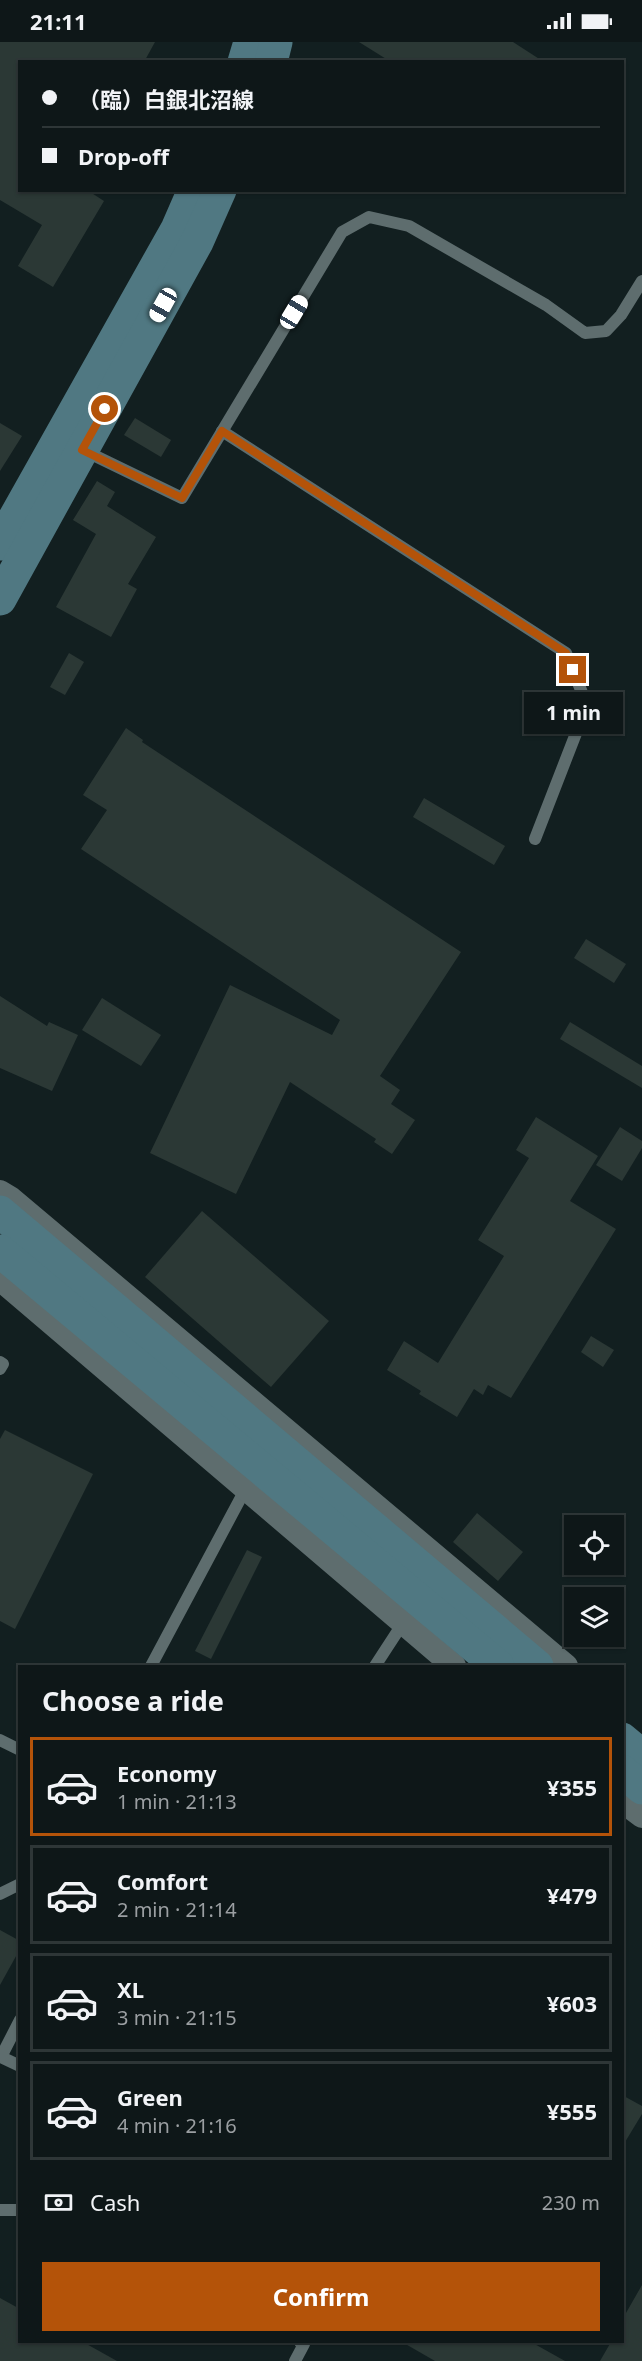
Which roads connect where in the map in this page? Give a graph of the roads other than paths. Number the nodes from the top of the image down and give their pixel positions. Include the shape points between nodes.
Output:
1 (250, 42) edge
2 (276, 42) edge
3 (245, 60) edge
4 (272, 60) edge
5 (193, 192) edge
6 (219, 192) edge
7 (642, 281) edge
8 (222, 431) junction
9 (71, 444) junction
10 (0, 544) edge
11 (0, 599) edge
12 (535, 840) dead end
13 (1, 1206) edge
14 (0, 1251) edge
15 (0, 1279) edge
16 (0, 1362) edge
17 (0, 1369) edge
18 (246, 1488) junction
19 (402, 1623) junction
20 (152, 1665) edge
21 (376, 1665) edge
22 (453, 1665) edge
23 (497, 1665) edge
24 (536, 1665) edge
25 (565, 1665) edge
26 (624, 1723) edge
27 (0, 1740) edge
28 (642, 1740) edge
29 (624, 1741) edge
30 (18, 1749) edge
31 (642, 1756) edge
32 (624, 1773) edge
33 (642, 1788) edge
34 (624, 1802) edge
35 (642, 1816) edge
36 (18, 1885) edge
37 (0, 1894) edge
38 (18, 2024) edge
39 (18, 2065) edge
40 (0, 2210) edge
41 (18, 2210) edge
42 (302, 2343) edge
43 (295, 2361) edge

1 - 3 street
2 - 4 street
5 - 9 street
6 - 9 street via 197,242
7 - 8 lane via 606,331 585,333 546,305 409,226 369,217 342,232
8 - 9 lane via 182,498
8 - 12 lane via 566,653 586,705
9 - 10 street
9 - 11 street
13 - 24 street
13 - 25 street via 55,1236
14 - 23 street
15 - 18 street
16 - 17 lane
18 - 19 street
18 - 20 lane
19 - 21 lane
19 - 22 street
26 - 28 street
27 - 30 lane
29 - 31 street
32 - 33 street
34 - 35 street
36 - 37 lane
38 - 39 lane via 1,2056
40 - 41 lane
42 - 43 lane

